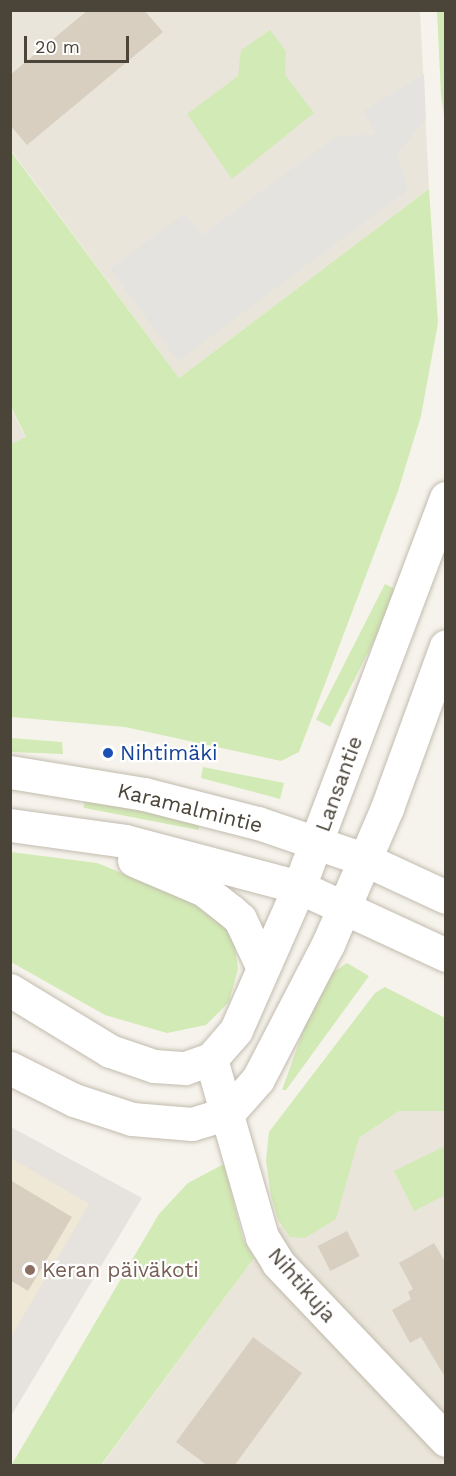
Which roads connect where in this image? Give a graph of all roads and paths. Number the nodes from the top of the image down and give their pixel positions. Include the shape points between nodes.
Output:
1 (446, 498) edge
2 (446, 646) edge
3 (10, 772) edge
4 (10, 825) edge
5 (75, 834) junction
6 (318, 842) junction
7 (366, 860) junction
8 (299, 887) junction
9 (446, 897) edge
10 (344, 906) junction
11 (446, 955) edge
12 (263, 968) junction
13 (10, 990) edge
14 (211, 1059) junction
15 (10, 1068) edge
16 (228, 1113) junction
17 (446, 1440) edge

1 - 6 street, Lansantie
2 - 7 street
3 - 6 street, Karamalmintie via 144,794
4 - 5 street
5 - 8 street via 125,841
5 - 12 street via 204,890 240,919
6 - 7 street, Karamalmintie
6 - 8 street, Lansantie
7 - 9 street, Karamalmintie
7 - 10 street
8 - 10 street
8 - 12 street, Lansantie
10 - 11 street
10 - 16 street via 258,1079
12 - 14 street, Lansantie via 236,1030
13 - 14 street via 111,1051 132,1059 154,1066 185,1068
14 - 16 street, Nihtikuja
15 - 16 street via 74,1100 132,1119 192,1124
16 - 17 street, Nihtikuja via 254,1219 278,1263

